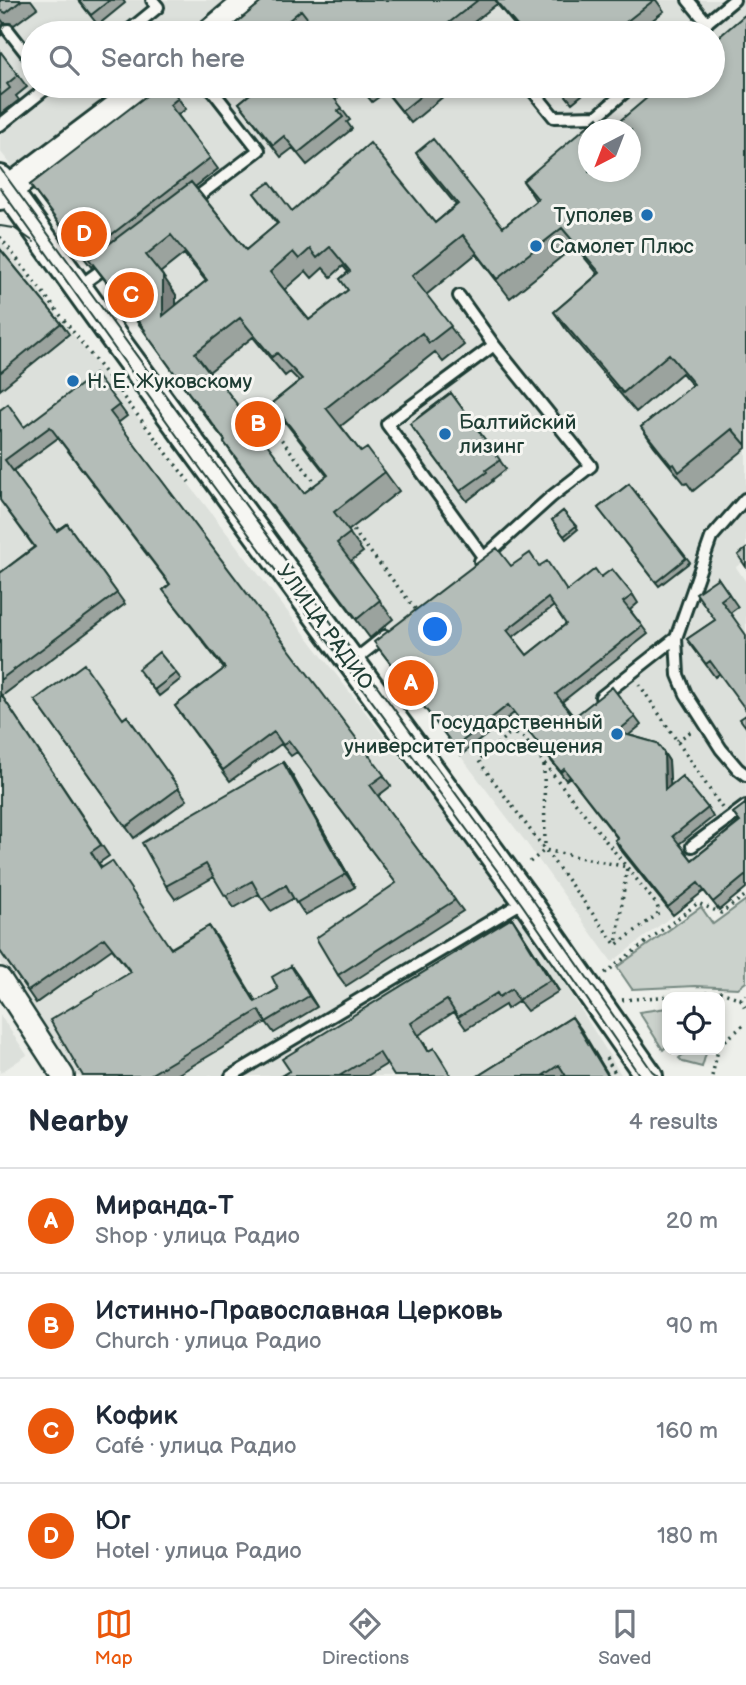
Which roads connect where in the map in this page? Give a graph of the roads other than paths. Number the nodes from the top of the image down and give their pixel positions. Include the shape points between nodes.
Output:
1 (152, 0) edge
2 (250, 0) edge
3 (688, 0) edge
4 (734, 0) edge
5 (140, 21) edge
6 (225, 21) edge
7 (705, 21) edge
8 (709, 21) edge
9 (8, 30) edge
10 (21, 47) edge
11 (34, 98) edge
12 (129, 98) edge
13 (218, 98) edge
14 (539, 98) edge
15 (618, 98) edge
16 (0, 125) edge
17 (3, 188) edge
18 (184, 207) edge
19 (119, 256) edge
20 (78, 287) junction
21 (459, 296) dead end
22 (494, 345) junction
23 (745, 499) edge
24 (484, 558) junction
25 (475, 565) edge
26 (417, 611) edge
27 (676, 638) junction
28 (352, 662) junction
29 (591, 705) edge
30 (746, 775) edge
31 (746, 806) edge
32 (692, 846) dead end
33 (526, 900) junction
34 (0, 979) edge
35 (63, 1076) edge
36 (231, 1076) edge
37 (649, 1076) edge

1 - 5 lane via 158,7
2 - 6 street
3 - 7 lane
4 - 8 lane
9 - 10 lane
11 - 16 lane
12 - 17 street
13 - 18 lane via 259,150
14 - 15 lane via 554,117 597,116
17 - 20 street, УЛИЦА РАДИО
19 - 20 lane
20 - 28 street, УЛИЦА РАДИО
21 - 22 lane
22 - 24 lane via 591,466
22 - 24 lane via 387,424
23 - 27 lane via 711,538
24 - 25 lane
26 - 28 lane
27 - 29 lane
27 - 30 lane via 678,675 686,694 722,750
28 - 33 street, УЛИЦА РАДИО
31 - 32 lane
33 - 36 lane
33 - 37 street, УЛИЦА РАДИО
34 - 35 street

